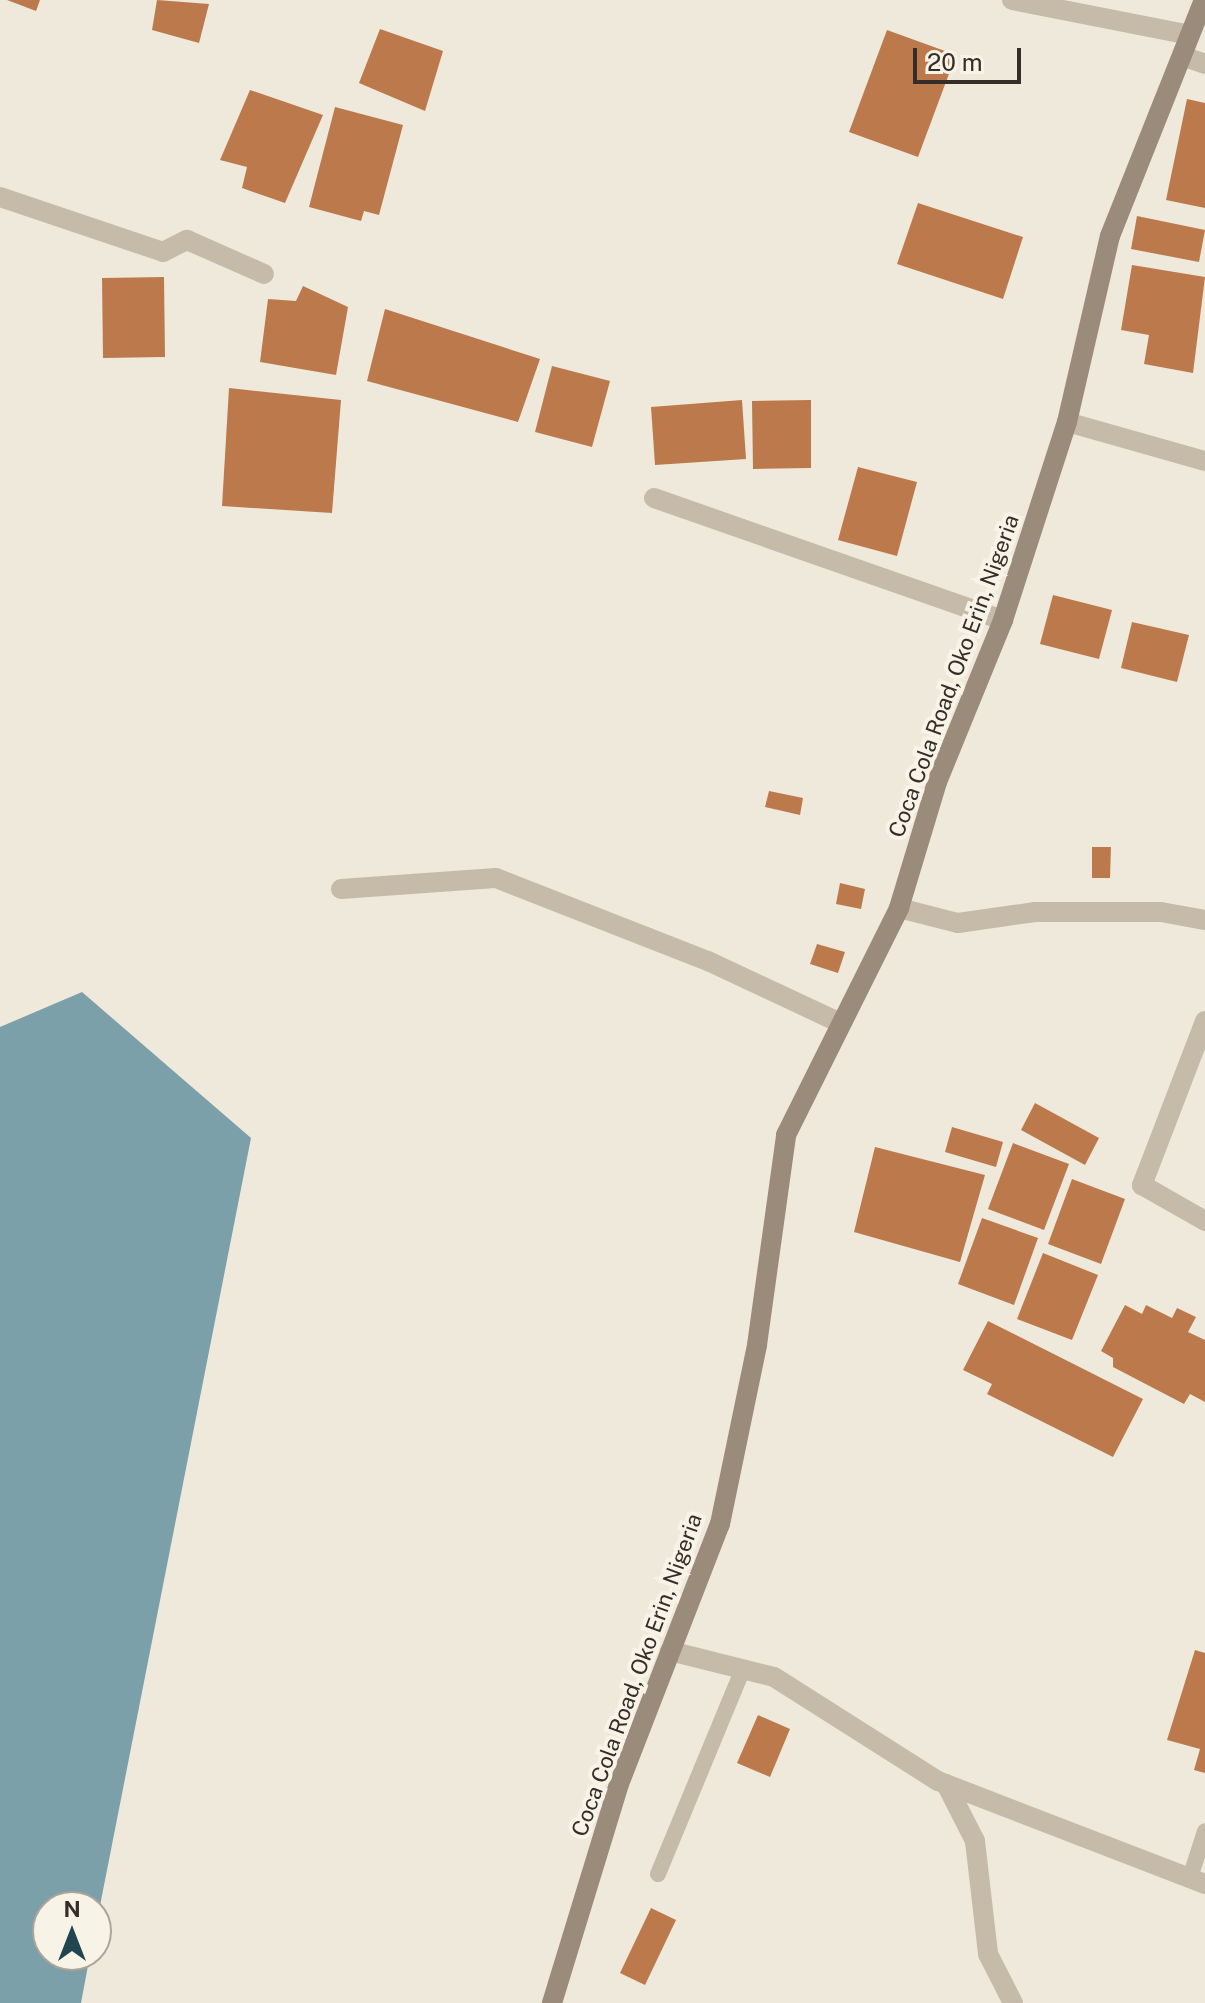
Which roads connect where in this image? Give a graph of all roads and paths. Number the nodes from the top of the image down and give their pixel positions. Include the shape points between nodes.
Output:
1 (1012, 0) edge
2 (1204, 0) edge
3 (1190, 35) junction
4 (1182, 56) junction
5 (1205, 64) edge
6 (0, 197) edge
7 (264, 274) dead end
8 (1067, 422) junction
9 (1205, 461) edge
10 (654, 498) dead end
11 (1003, 620) junction
12 (341, 889) dead end
13 (899, 908) junction
14 (1205, 920) edge
15 (1205, 1021) edge
16 (838, 1022) junction
17 (1205, 1221) edge
18 (670, 1651) junction
19 (743, 1669) junction
20 (946, 1784) junction
21 (1205, 1831) edge
22 (658, 1874) dead end
23 (1198, 1881) edge
24 (552, 2003) edge
25 (1013, 2003) edge

1 - 3 street
2 - 3 street, Coca Cola Road, Oko Erin, Nigeria
3 - 4 street, Coca Cola Road, Oko Erin, Nigeria
4 - 5 street
4 - 8 street, Coca Cola Road, Oko Erin, Nigeria via 1110,236
6 - 7 street via 163,252 187,240
8 - 9 street
8 - 11 street, Coca Cola Road, Oko Erin, Nigeria
10 - 11 street
11 - 13 street, Coca Cola Road, Oko Erin, Nigeria via 937,782
12 - 16 street via 496,878 708,961
13 - 14 street via 958,923 1035,912 1161,912
13 - 16 street, Coca Cola Road, Oko Erin, Nigeria
15 - 17 street via 1142,1185
16 - 18 street, Coca Cola Road, Oko Erin, Nigeria via 786,1135 757,1345 720,1524
18 - 19 street
18 - 24 street, Coca Cola Road, Oko Erin, Nigeria via 619,1784
19 - 20 street via 774,1677
19 - 22 lane
20 - 23 street
20 - 25 street via 975,1841 988,1954
21 - 23 lane

